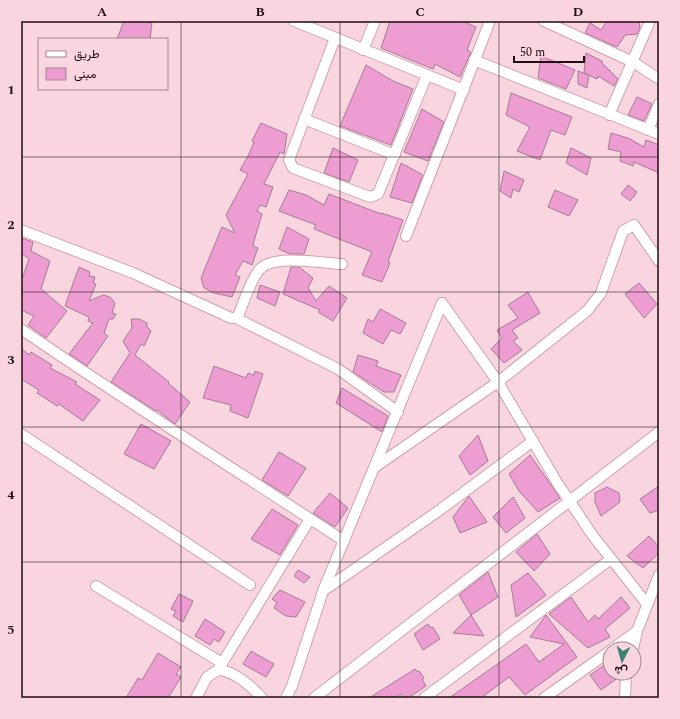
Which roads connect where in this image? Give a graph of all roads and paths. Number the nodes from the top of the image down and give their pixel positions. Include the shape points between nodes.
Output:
1 (294, 21) edge
2 (375, 21) edge
3 (490, 21) edge
4 (544, 21) edge
5 (650, 21) edge
6 (334, 38) junction
7 (363, 50) junction
8 (474, 60) junction
9 (633, 62) junction
10 (427, 75) junction
11 (659, 79) edge
12 (464, 90) junction
13 (659, 104) edge
14 (610, 114) junction
15 (304, 119) junction
16 (648, 130) junction
17 (659, 134) edge
18 (395, 155) junction
19 (21, 230) edge
20 (406, 236) dead end
21 (659, 261) edge
22 (342, 264) dead end
23 (236, 318) junction
24 (21, 329) edge
25 (498, 382) junction
26 (398, 412) junction
27 (659, 432) edge
28 (21, 434) edge
29 (533, 441) junction
30 (375, 467) junction
31 (569, 501) junction
32 (310, 519) junction
33 (344, 541) junction
34 (611, 559) junction
35 (659, 575) edge
36 (250, 585) dead end
37 (96, 586) dead end
38 (323, 591) junction
39 (647, 604) junction
40 (637, 631) junction
41 (623, 641) edge
42 (635, 641) edge
43 (602, 656) edge
44 (220, 666) junction
45 (626, 681) edge
46 (196, 698) edge
47 (262, 698) edge
48 (286, 698) edge
49 (314, 698) edge
50 (424, 698) edge
51 (544, 698) edge
52 (625, 698) edge

1 - 6 street
2 - 7 street
3 - 8 street
4 - 9 street
5 - 9 street
6 - 7 street
6 - 15 street
7 - 10 street
8 - 12 street
8 - 14 street
9 - 11 street
9 - 14 street
10 - 12 street
10 - 18 street
12 - 20 street
13 - 16 street
14 - 16 street
15 - 18 street
15 - 18 street via 289,160 293,168 375,197
16 - 17 street
19 - 23 street via 133,273
21 - 25 street via 634,225 623,230 601,293 588,311
22 - 23 street via 290,260 270,263 260,269
23 - 26 street via 338,369
24 - 32 street via 128,402
25 - 26 street via 442,303
25 - 29 street
25 - 30 street
26 - 30 street
27 - 31 street
28 - 36 street
29 - 31 street
29 - 38 street via 438,512
30 - 33 street
31 - 34 street
31 - 49 street
32 - 33 street
32 - 44 street
33 - 38 street
34 - 39 street
34 - 50 street
35 - 39 street
37 - 44 street
38 - 48 street
39 - 40 street
40 - 41 street
40 - 42 street
43 - 51 street
44 - 46 street via 207,677
44 - 47 street
45 - 52 street

